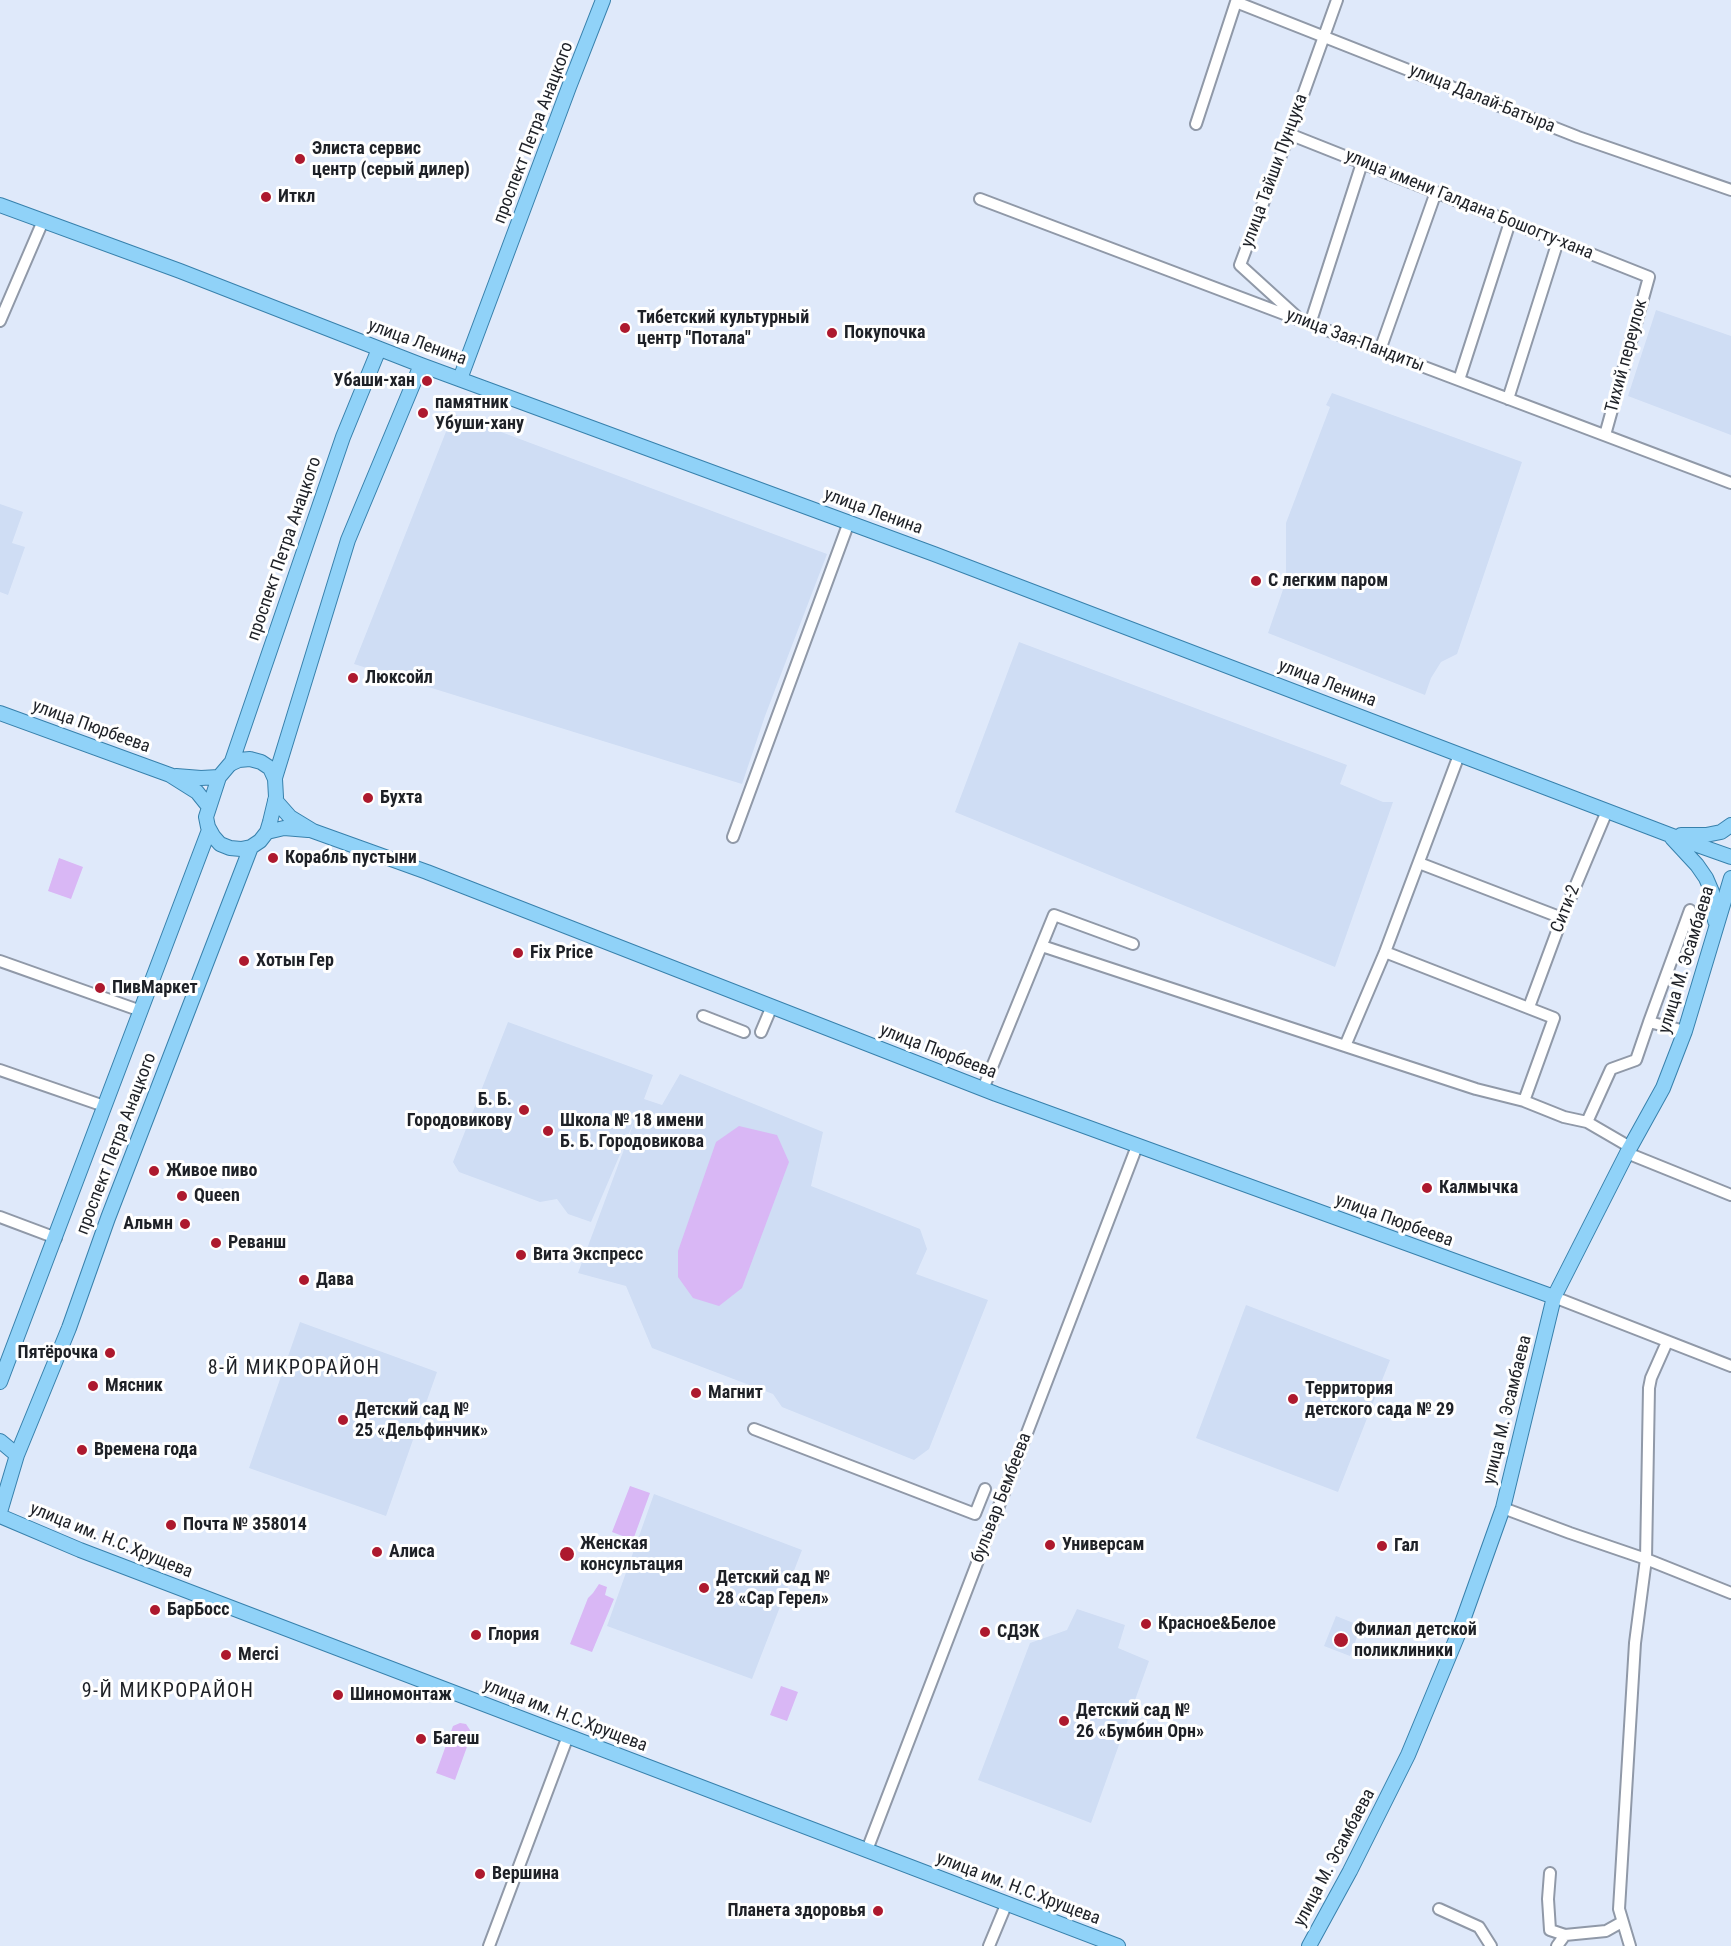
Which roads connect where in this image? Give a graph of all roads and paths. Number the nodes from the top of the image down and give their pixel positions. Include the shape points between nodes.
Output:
1 (603, 0) edge
2 (1337, 0) edge
3 (1324, 37) junction
4 (1197, 123) dead end
5 (1289, 134) junction
6 (1362, 163) junction
7 (1731, 190) edge
8 (1436, 192) junction
9 (980, 199) dead end
10 (0, 205) edge
11 (44, 221) junction
12 (1510, 222) junction
13 (1558, 241) junction
14 (1649, 277) joint
15 (0, 321) edge
16 (1305, 322) junction
17 (379, 349) junction
18 (1380, 350) junction
19 (421, 365) junction
20 (460, 379) junction
21 (1459, 380) junction
22 (1508, 399) junction
23 (1605, 435) junction
24 (1731, 483) edge
25 (849, 522) junction
26 (0, 713) edge
27 (1459, 754) junction
28 (231, 764) junction
29 (170, 775) junction
30 (219, 777) junction
31 (274, 778) junction
32 (275, 800) junction
33 (209, 807) junction
34 (1607, 811) junction
35 (1731, 825) edge
36 (209, 830) junction
37 (313, 831) junction
38 (267, 832) junction
39 (1668, 834) junction
40 (734, 837) dead end
41 (251, 846) junction
42 (1731, 857) edge
43 (1419, 863) junction
44 (1731, 878) edge
45 (1690, 910) dead end
46 (1562, 918) junction
47 (1716, 929) junction
48 (1133, 944) dead end
49 (1042, 946) junction
50 (1385, 952) junction
51 (0, 961) edge
52 (772, 1006) junction
53 (1529, 1007) junction
54 (141, 1011) junction
55 (703, 1016) dead end
56 (1649, 1022) junction
57 (744, 1032) dead end
58 (761, 1032) dead end
59 (1685, 1032) junction
60 (1345, 1046) junction
61 (0, 1070) edge
62 (983, 1089) junction
63 (1524, 1101) junction
64 (104, 1106) junction
65 (1587, 1122) junction
66 (1137, 1146) junction
67 (1629, 1150) junction
68 (1731, 1195) edge
69 (0, 1217) edge
70 (56, 1238) junction
71 (1554, 1297) junction
72 (1667, 1342) junction
73 (1731, 1365) edge
74 (0, 1382) edge
75 (754, 1429) dead end
76 (0, 1442) edge
77 (17, 1455) junction
78 (985, 1489) dead end
79 (1503, 1508) junction
80 (0, 1514) edge
81 (1646, 1559) junction
82 (1731, 1593) edge
83 (568, 1736) junction
84 (867, 1850) junction
85 (1550, 1873) dead end
86 (1006, 1905) junction
87 (1439, 1909) dead end
88 (1622, 1922) junction
89 (1565, 1935) junction
90 (489, 1946) edge
91 (989, 1946) edge
92 (1118, 1946) edge
93 (1309, 1946) edge
94 (1491, 1946) edge
95 (1557, 1946) edge
96 (1630, 1946) edge

1 - 20 main road, проспект Петра Анацкого
2 - 3 street, улица Тайши Пунцука
3 - 4 street, улица Далай-Батыра via 1236,2
3 - 5 street, улица Тайши Пунцука
3 - 7 street, улица Далай-Батыра via 1578,137
5 - 6 street, улица имени Галдана Бошогту-хана
5 - 16 street, улица Тайши Пунцука via 1240,265
6 - 8 street, улица имени Галдана Бошогту-хана
6 - 16 street
8 - 12 street, улица имени Галдана Бошогту-хана
8 - 18 street
9 - 16 street, улица Зая-Пандиты
10 - 11 main road, улица Ленина
11 - 15 street
11 - 17 main road, улица Ленина
12 - 13 street, улица имени Галдана Бошогту-хана
12 - 21 street
13 - 14 street, улица имени Галдана Бошогту-хана
13 - 22 street
14 - 23 street, Тихий переулок
16 - 18 street, улица Зая-Пандиты
17 - 19 main road, улица Ленина
17 - 28 main road, проспект Петра Анацкого via 342,437
18 - 21 street, улица Зая-Пандиты
19 - 20 main road, улица Ленина
19 - 31 main road via 348,540
20 - 25 main road, улица Ленина
21 - 22 street, улица Зая-Пандиты
22 - 23 street, улица Зая-Пандиты
23 - 24 street, улица Зая-Пандиты
25 - 27 main road, улица Ленина
25 - 40 street
26 - 29 main road, улица Пюрбеева
27 - 34 main road, улица Ленина
27 - 43 street
28 - 30 main road
28 - 31 main road via 250,759 261,762 270,768
29 - 30 main road
29 - 33 main road via 197,792
30 - 33 main road
31 - 32 main road
32 - 37 main road via 290,817
32 - 38 main road
33 - 36 main road
34 - 39 main road, улица Ленина
34 - 46 street, Сити-2
35 - 39 main road via 1706,835
36 - 41 main road via 220,844 230,848
36 - 54 main road, проспект Петра Анацкого
37 - 38 main road via 284,828
37 - 52 main road, улица Пюрбеева
38 - 41 main road
39 - 42 main road, улица Ленина
39 - 47 main road via 1706,878 1712,892
41 - 77 main road, проспект Петра Анацкого
43 - 46 street
43 - 50 street
44 - 47 main road, улица М. Эсамбаева
45 - 56 street
46 - 53 street, Сити-2
47 - 59 main road, улица М. Эсамбаева
48 - 49 street via 1054,915
49 - 60 street
49 - 62 street
50 - 53 street
50 - 60 street
51 - 54 street
52 - 58 street
52 - 62 main road, улица Пюрбеева
53 - 63 street via 1554,1018
54 - 64 main road, проспект Петра Анацкого
55 - 57 street
56 - 59 street
56 - 65 street via 1636,1060 1611,1069
59 - 67 main road, улица М. Эсамбаева via 1663,1088
60 - 63 street
61 - 64 street
62 - 66 main road, улица Пюрбеева
63 - 65 street
64 - 70 main road, проспект Петра Анацкого
65 - 67 street
66 - 71 main road, улица Пюрбеева
66 - 84 street, бульвар Бембеева
67 - 68 street
67 - 71 main road, улица М. Эсамбаева
69 - 70 street
70 - 74 main road, проспект Петра Анацкого
71 - 72 street
71 - 79 main road, улица М. Эсамбаева
72 - 73 street
72 - 81 street via 1649,1388
75 - 78 street, бульвар Бембеева via 975,1514
76 - 77 main road
77 - 80 main road, проспект Петра Анацкого
79 - 81 street
79 - 93 main road, улица М. Эсамбаева via 1457,1637 1408,1755
80 - 83 main road, улица им. Н.С.Хрущева via 80,1550
81 - 82 street
81 - 88 street via 1635,1643 1619,1909
83 - 84 main road, улица им. Н.С.Хрущева
83 - 90 street
84 - 86 main road, улица им. Н.С.Хрущева
85 - 89 street via 1550,1930
86 - 91 street
86 - 92 main road, улица им. Н.С.Хрущева
87 - 94 street via 1479,1927
88 - 89 street via 1606,1931
88 - 96 street
89 - 95 street

